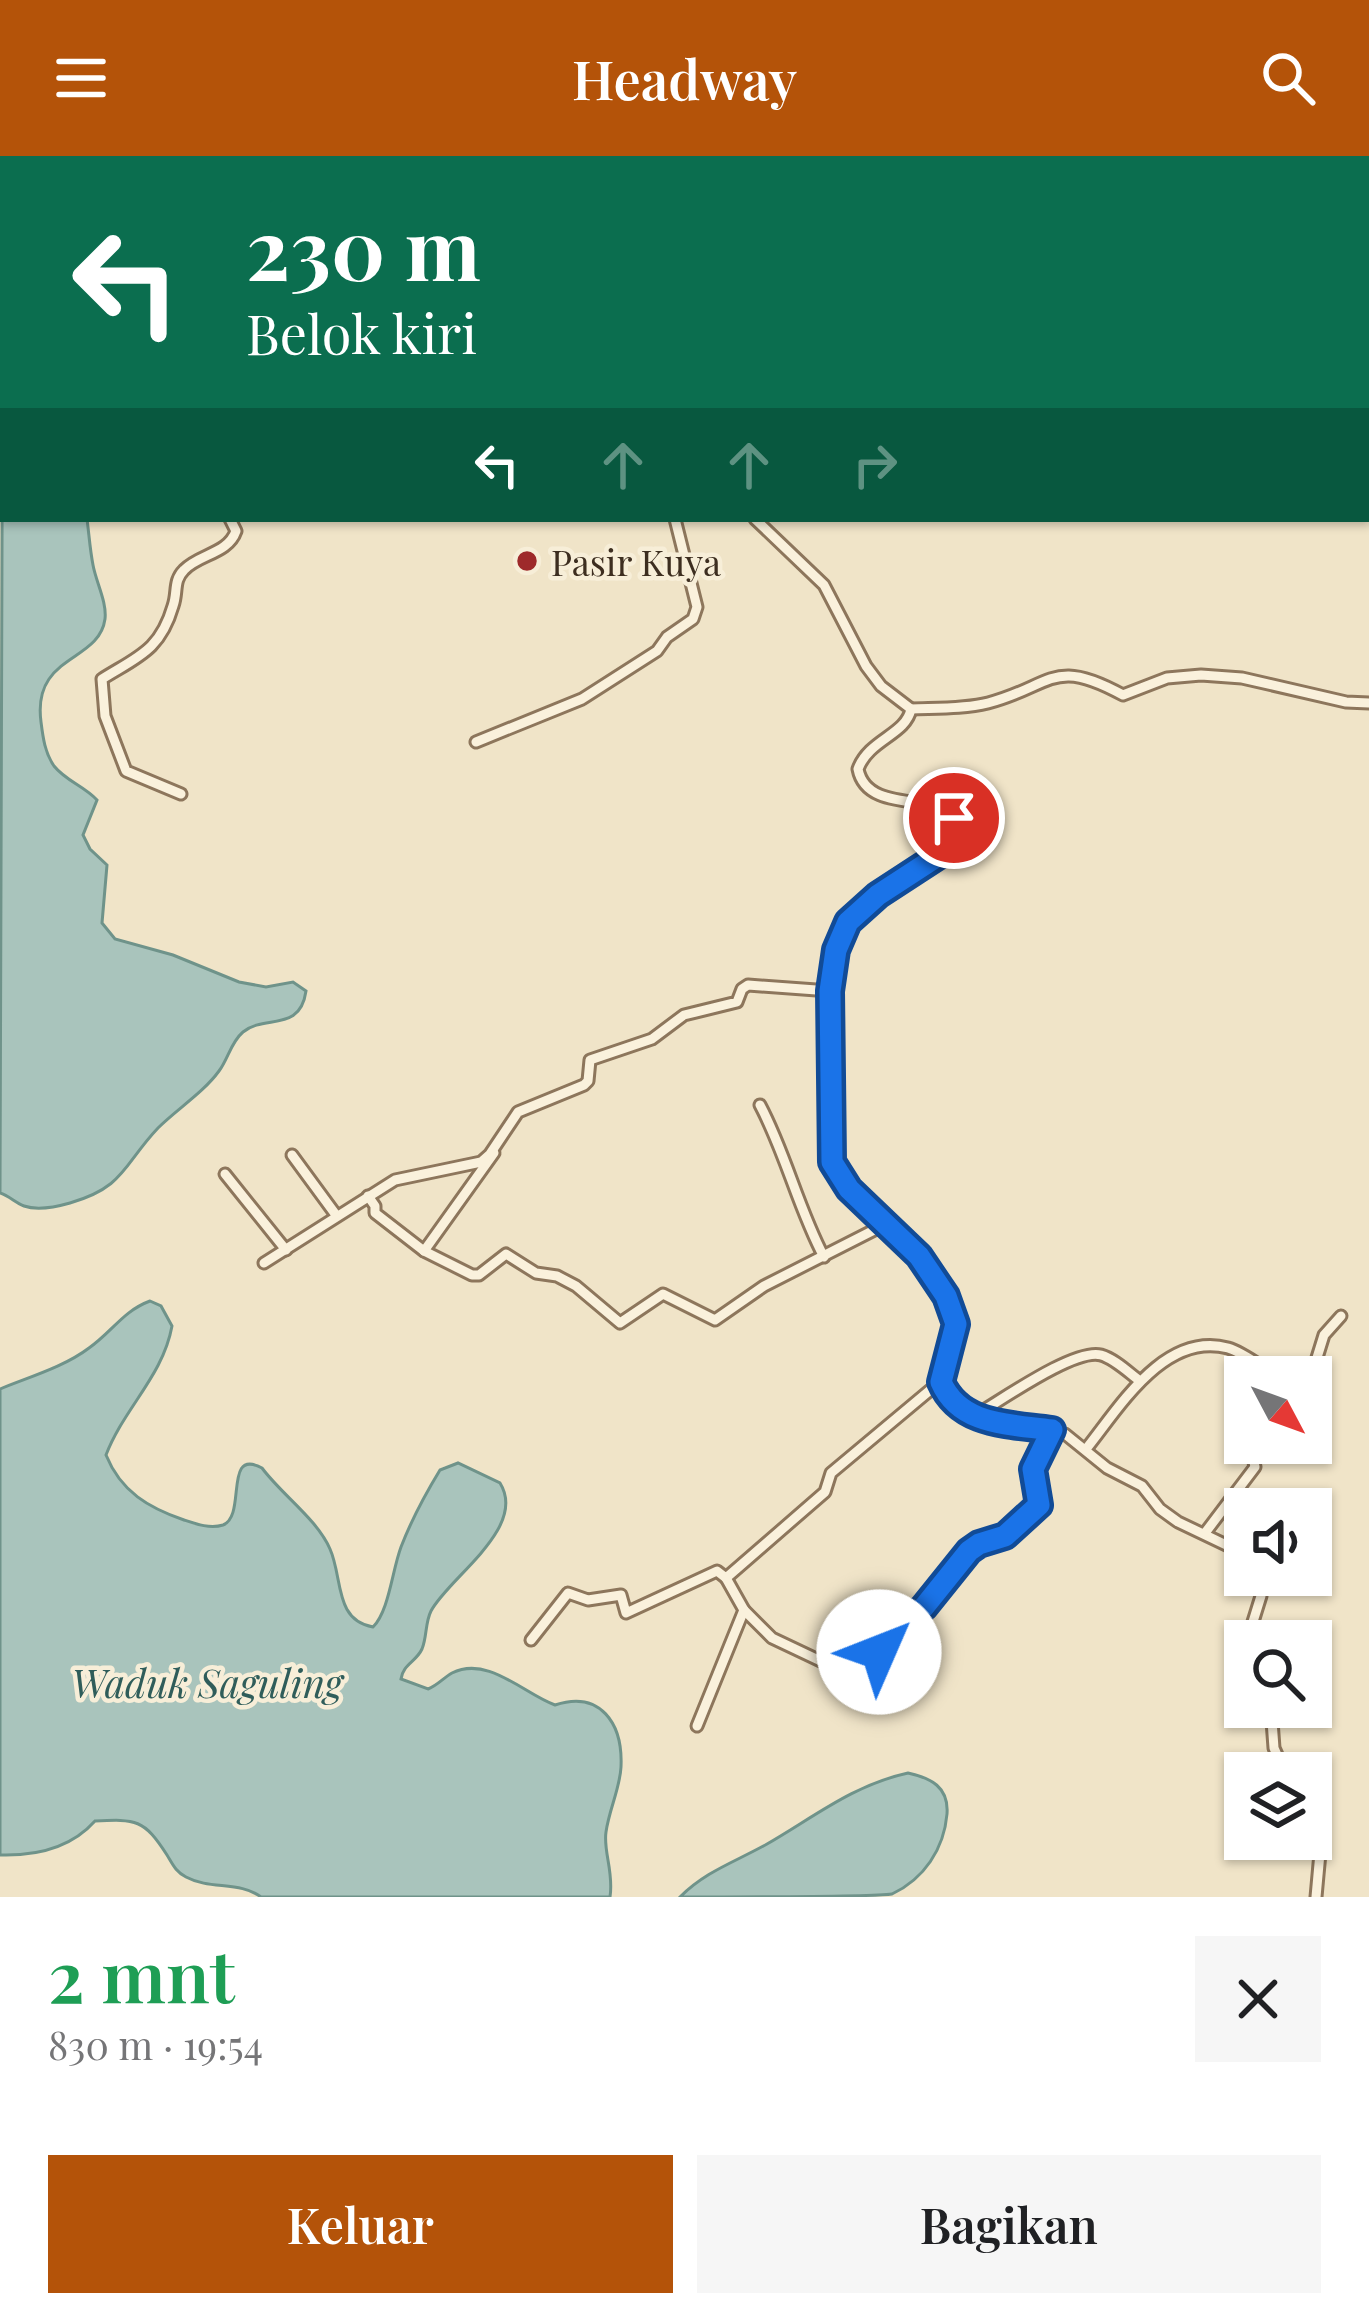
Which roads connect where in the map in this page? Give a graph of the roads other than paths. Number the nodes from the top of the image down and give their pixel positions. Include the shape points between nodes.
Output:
1 (232, 522) edge
2 (677, 522) edge
3 (758, 522) edge
4 (1369, 703) edge
5 (911, 709) junction
6 (476, 742) dead end
7 (181, 794) dead end
8 (830, 991) junction
9 (760, 1105) dead end
10 (494, 1149) junction
11 (292, 1155) dead end
12 (225, 1174) dead end
13 (368, 1196) junction
14 (336, 1215) junction
15 (886, 1225) junction
16 (286, 1250) junction
17 (424, 1250) junction
18 (824, 1257) junction
19 (264, 1263) dead end
20 (1340, 1316) dead end
21 (1243, 1356) edge
22 (1318, 1356) edge
23 (941, 1382) junction
24 (1141, 1382) junction
25 (974, 1416) junction
26 (1052, 1430) junction
27 (1086, 1449) junction
28 (1254, 1464) edge
29 (1205, 1533) junction
30 (1224, 1543) edge
31 (726, 1578) junction
32 (744, 1610) junction
33 (531, 1640) dead end
34 (859, 1672) junction
35 (871, 1701) dead end
36 (697, 1726) dead end
37 (1319, 1860) edge
38 (1316, 1897) edge

1 - 7 street via 231,543 185,567 175,582 172,611 143,658 101,680 126,771
2 - 6 street via 696,616 646,660 582,699
3 - 5 street via 824,585 866,666
4 - 5 street via 1242,678 1167,678 1123,695 1091,677 1063,676 990,703
5 - 8 street via 905,724 867,751 859,778 879,796 943,807 955,832 944,852 848,922
8 - 10 street via 748,985 737,1002 684,1015 652,1040 590,1060 586,1084 518,1112
8 - 15 street via 832,1162
9 - 18 street
10 - 13 street via 481,1162 395,1180
10 - 17 street
11 - 14 street
12 - 16 street
13 - 14 street
13 - 17 street via 378,1216
14 - 16 street
15 - 18 street
15 - 23 street via 919,1256 953,1311
16 - 19 street
17 - 18 street via 474,1276 506,1254 566,1280 620,1323 663,1294 716,1320
20 - 22 street
21 - 24 street via 1207,1346
23 - 25 street
23 - 31 street via 831,1473 825,1492
24 - 25 street via 1091,1354
24 - 27 street
25 - 26 street
26 - 27 street
26 - 34 street via 1033,1469 1039,1505 1005,1536 969,1551
27 - 29 street via 1142,1486 1169,1516
28 - 29 street
29 - 30 street
31 - 32 street
31 - 33 street via 717,1571 626,1613 620,1594 587,1600 568,1593
32 - 34 street via 797,1652
32 - 36 street
34 - 35 street via 868,1676
37 - 38 street

